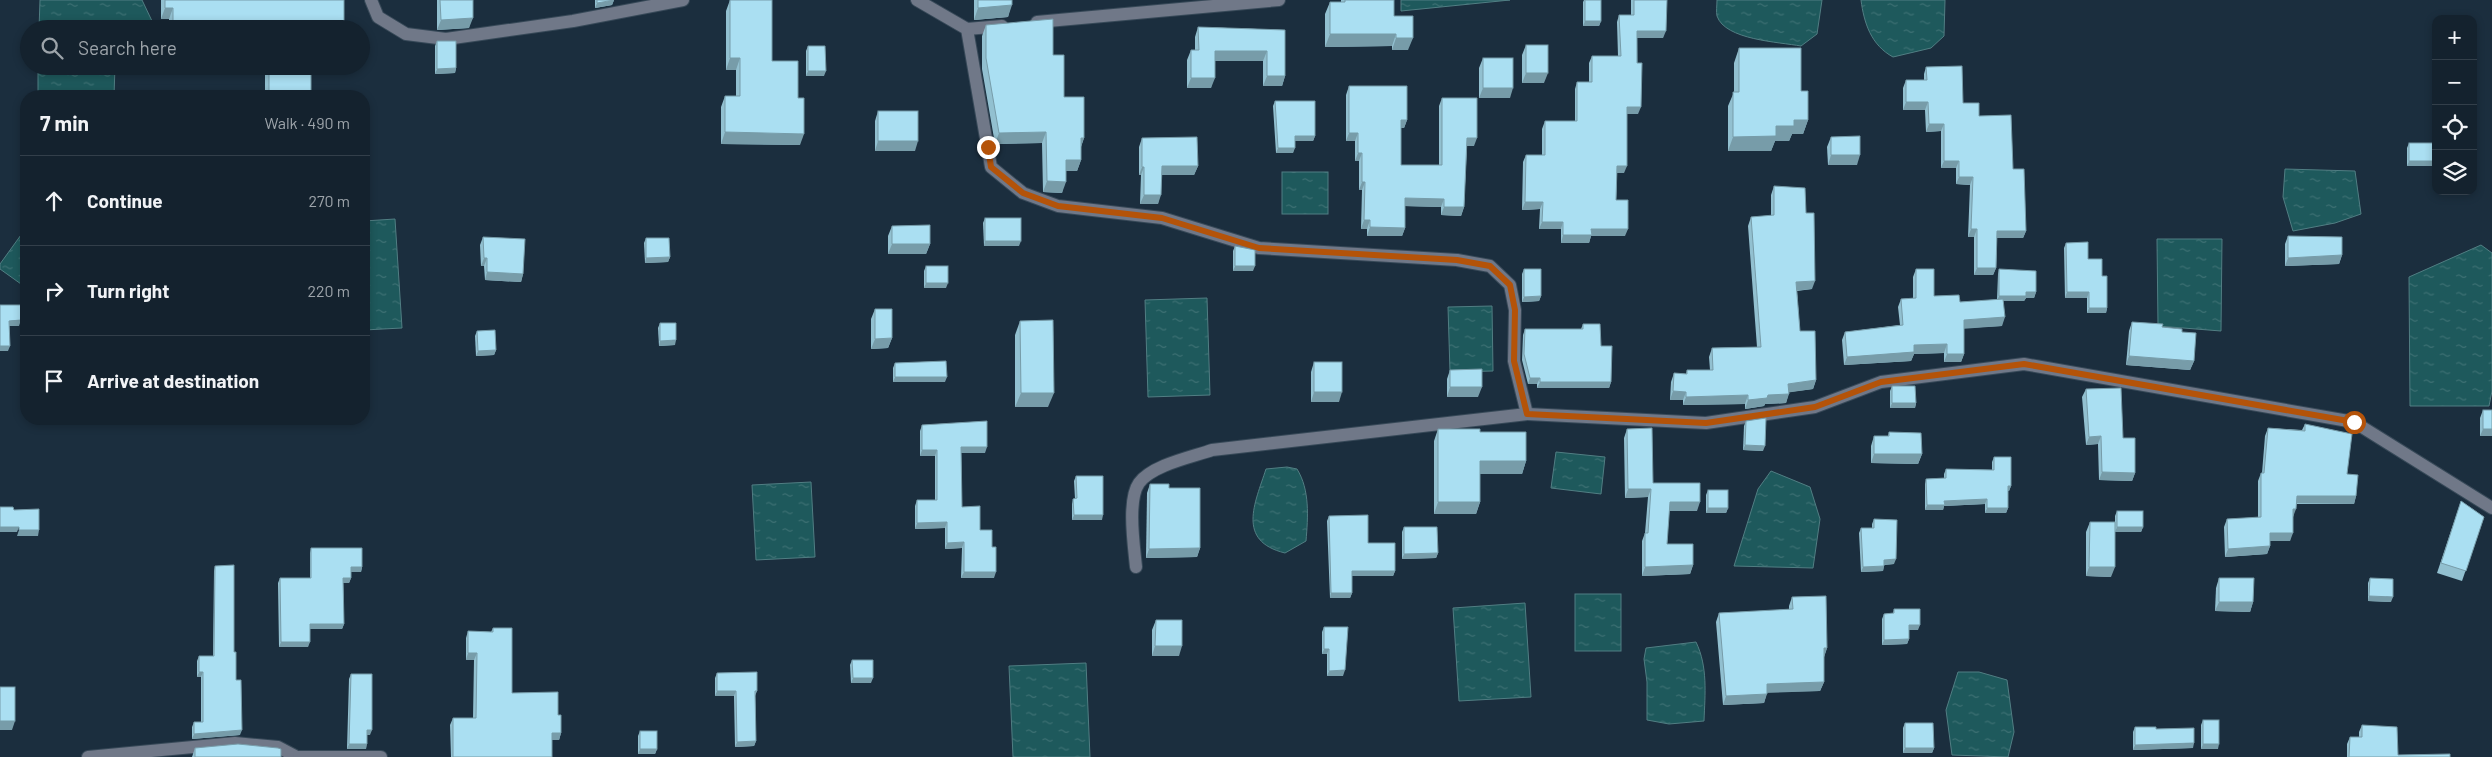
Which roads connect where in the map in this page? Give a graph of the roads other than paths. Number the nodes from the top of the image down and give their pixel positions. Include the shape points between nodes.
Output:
1 (371, 0) edge
2 (683, 0) edge
3 (917, 0) edge
4 (1279, 0) edge
5 (967, 29) junction
6 (1527, 414) junction
7 (2492, 508) edge
8 (1136, 567) dead end
9 (88, 757) edge
10 (298, 757) edge
11 (381, 757) edge

1 - 2 street via 378,17 406,34 446,39 573,21
3 - 5 street
4 - 5 street
5 - 6 street via 991,167 1023,193 1058,206 1162,218 1259,248 1457,260 1490,266 1510,285 1515,310 1514,361
6 - 7 street via 1706,423 1815,407 1881,382 2024,364 2354,422
6 - 8 street via 1212,450 1162,466 1139,483 1132,504
9 - 10 street via 235,743 278,746
10 - 11 street

